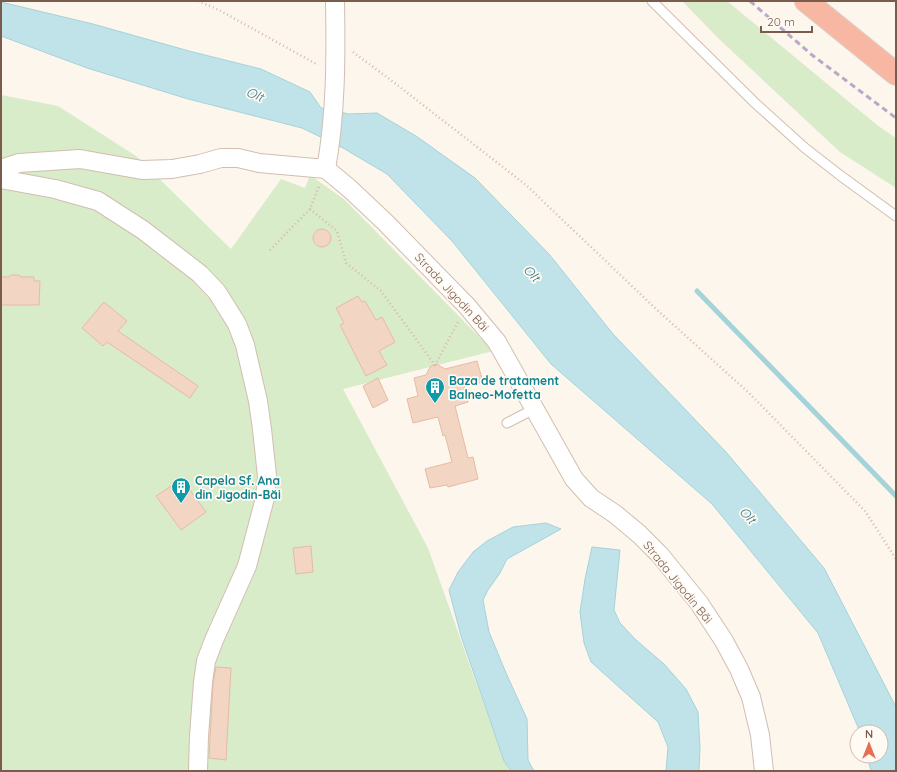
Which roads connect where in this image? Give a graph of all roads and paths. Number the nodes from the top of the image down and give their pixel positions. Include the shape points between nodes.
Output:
1 (198, 1) edge
2 (335, 1) edge
3 (652, 1) edge
4 (806, 1) edge
5 (830, 1) edge
6 (336, 39) junction
7 (896, 55) edge
8 (896, 74) edge
9 (334, 75) junction
10 (1, 169) edge
11 (326, 169) junction
12 (1, 179) edge
13 (310, 209) junction
14 (896, 216) edge
15 (270, 250) dead end
16 (467, 306) junction
17 (534, 408) junction
18 (507, 423) dead end
19 (896, 559) edge
20 (198, 771) edge
21 (764, 771) edge

1 - 9 path via 219,10
2 - 6 street
3 - 14 lane via 755,103 805,148
4 - 8 highway
5 - 7 highway
6 - 9 street
6 - 19 path via 526,185 754,398 865,511
9 - 11 street via 330,148
10 - 11 street via 19,163 80,159 142,170 172,169 221,158
11 - 13 path
11 - 16 street, Strada Jigodin Băi via 385,222
12 - 20 street via 55,189 98,201 143,230 200,274 217,292 237,324 245,345 262,429 267,476 265,498 247,566 206,661
13 - 15 path
13 - 16 path via 337,231 346,264 381,291 435,365
16 - 17 street, Strada Jigodin Băi via 497,342
17 - 18 lane
17 - 21 street, Strada Jigodin Băi via 574,480 591,498 615,514 660,555 699,603 724,641 751,698 760,735

